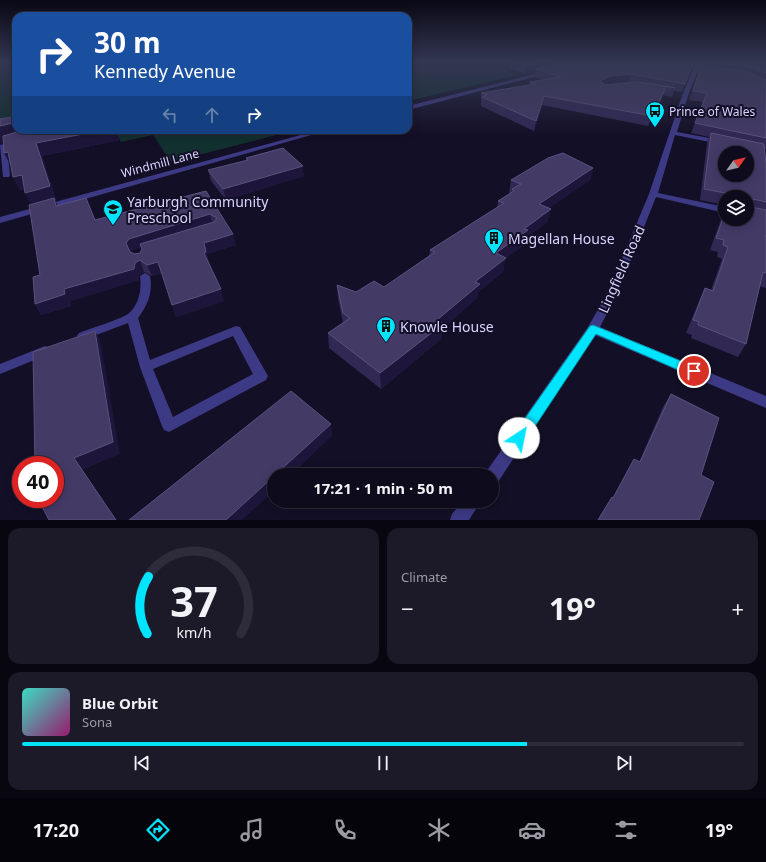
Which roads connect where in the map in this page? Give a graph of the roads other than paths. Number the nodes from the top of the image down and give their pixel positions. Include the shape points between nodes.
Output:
1 (492, 86) edge
2 (687, 86) edge
3 (412, 107) edge
4 (673, 133) junction
5 (25, 134) edge
6 (312, 134) edge
7 (726, 144) edge
8 (6, 175) dead end
9 (653, 194) junction
10 (718, 208) edge
11 (0, 220) edge
12 (145, 276) edge
13 (132, 317) junction
14 (593, 329) junction
15 (74, 340) edge
16 (59, 346) edge
17 (146, 367) junction
18 (0, 369) edge
19 (766, 402) edge
20 (498, 468) edge
21 (467, 508) edge
22 (458, 520) edge

1 - 3 street
2 - 4 street, Lingfield Road via 681,96
4 - 7 street
4 - 9 street, Lingfield Road
5 - 8 street via 26,141 3,146
6 - 11 street, Windmill Lane
9 - 10 street
9 - 14 street, Lingfield Road via 613,292
12 - 13 street via 142,305
13 - 15 street
13 - 17 street
14 - 19 street
14 - 20 street, Lingfield Road
16 - 18 street
17 - 17 street via 168,426 261,376 236,330
21 - 22 street

